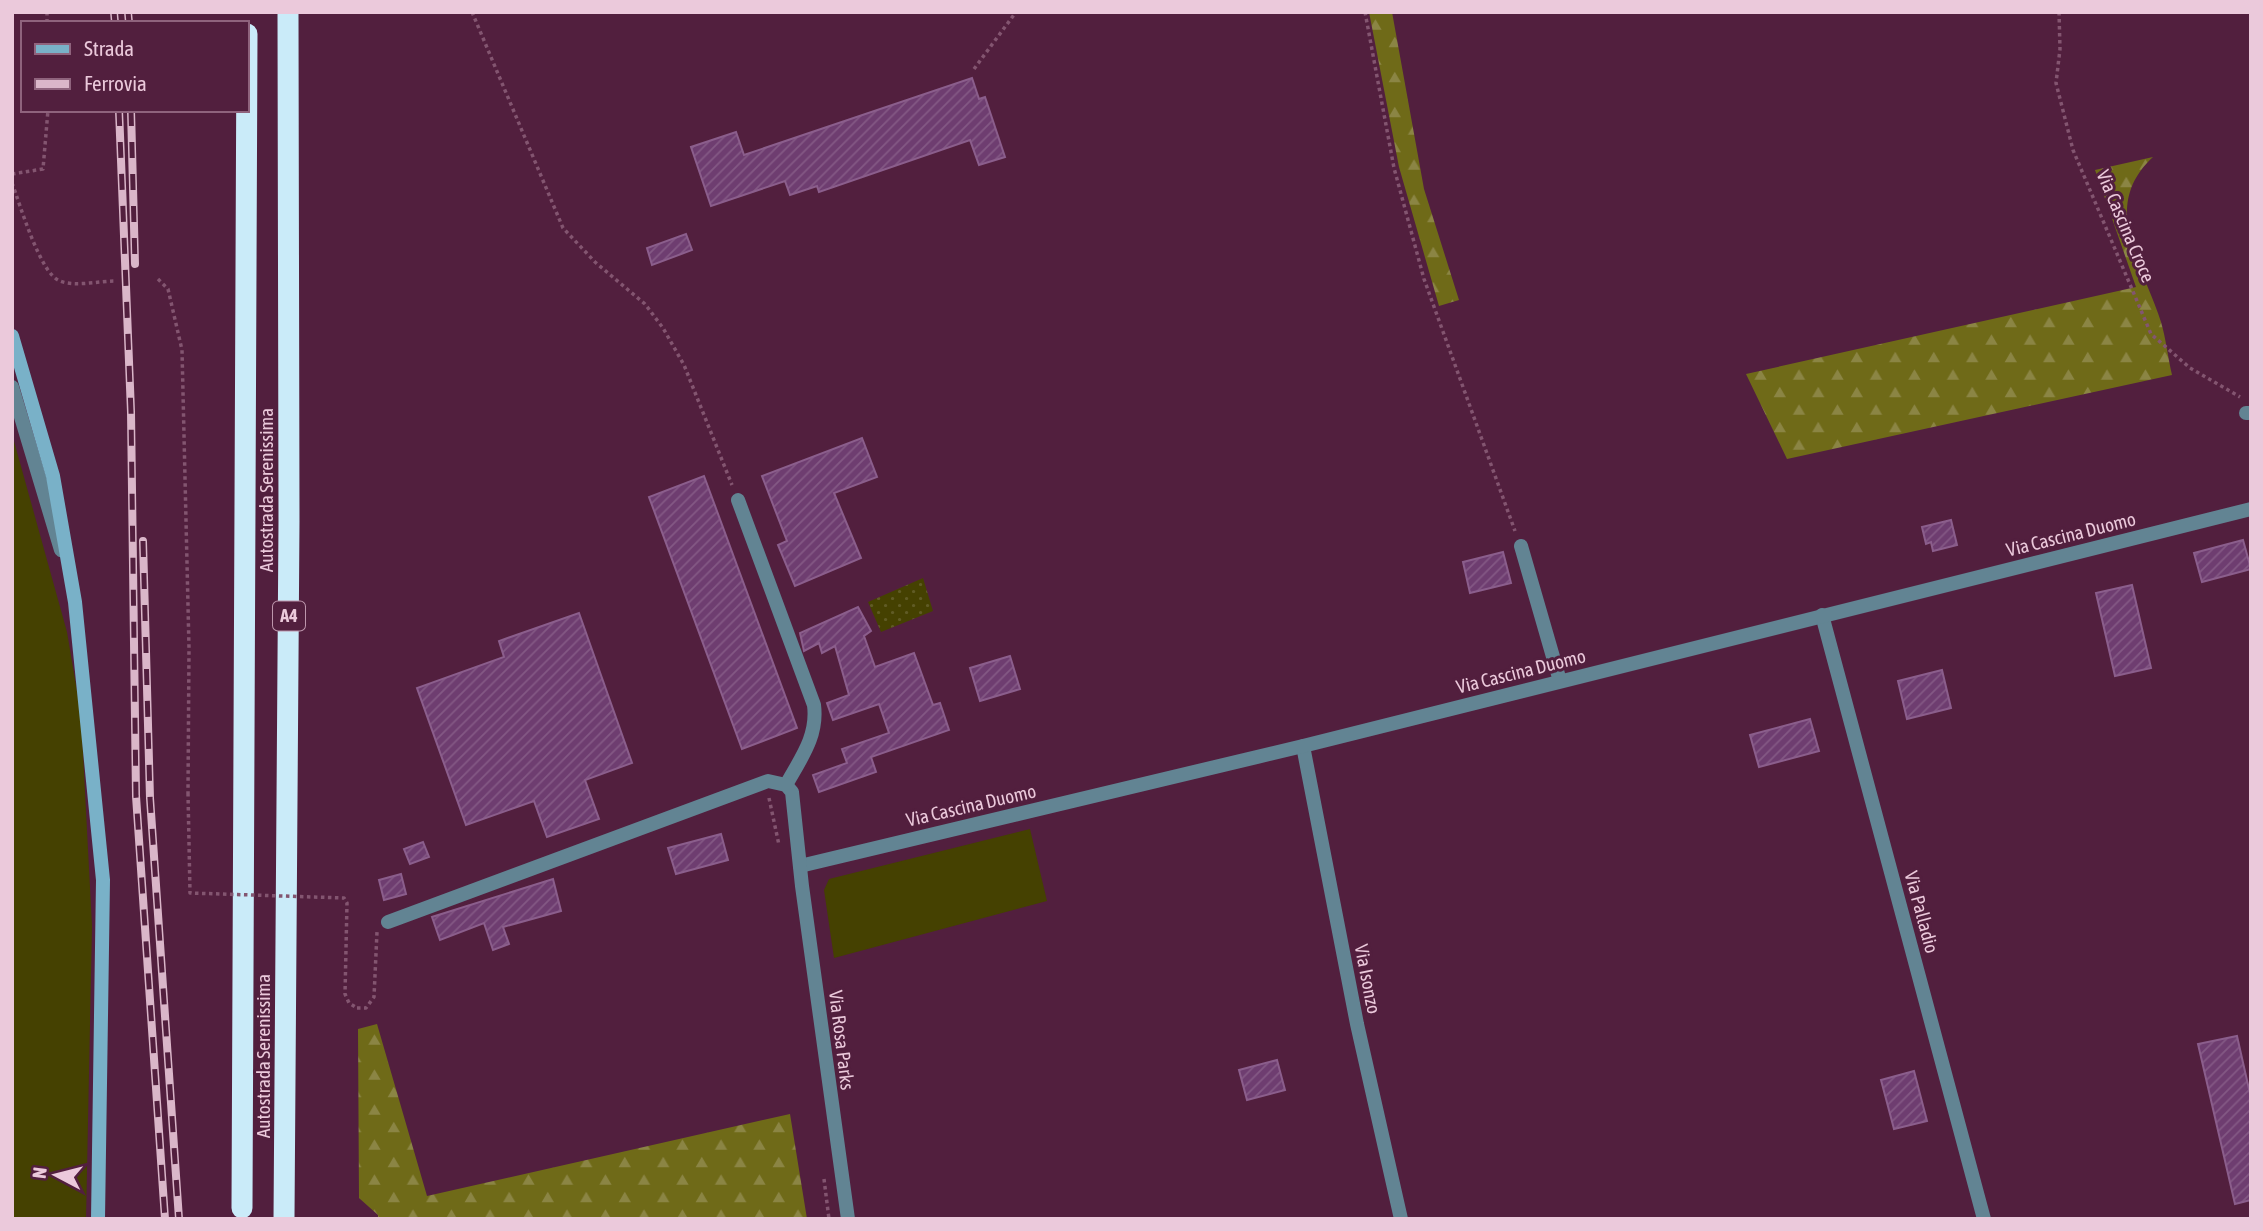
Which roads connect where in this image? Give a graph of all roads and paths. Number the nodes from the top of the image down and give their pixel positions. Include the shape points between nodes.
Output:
1 (288, 12) edge
2 (472, 12) edge
3 (1016, 12) edge
4 (1365, 12) edge
5 (2059, 12) edge
6 (974, 69) dead end
7 (48, 112) edge
8 (247, 112) edge
9 (12, 174) edge
10 (12, 183) edge
11 (158, 279) dead end
12 (115, 281) dead end
13 (12, 336) edge
14 (12, 387) edge
15 (2248, 409) edge
16 (738, 500) joint
17 (2251, 509) edge
18 (1521, 547) joint
19 (75, 602) junction
20 (1822, 615) junction
21 (1560, 681) junction
22 (1303, 746) junction
23 (786, 785) junction
24 (763, 794) dead end
25 (779, 847) dead end
26 (800, 866) junction
27 (383, 923) joint
28 (823, 1177) dead end
29 (242, 1208) dead end
30 (98, 1219) edge
31 (284, 1219) edge
32 (829, 1219) edge
33 (848, 1219) edge
34 (1401, 1219) edge
35 (1984, 1219) edge

1 - 31 highway, Autostrada Serenissima / A4
2 - 16 path via 563,228 645,304 663,328 684,365
3 - 6 path
4 - 18 path via 1394,168 1424,279
5 - 15 path, Via Cascina Croce via 2056,83 2073,150 2151,334
7 - 9 path via 43,169
8 - 29 highway, Autostrada Serenissima / A4
10 - 12 path via 44,265 54,279 65,283
11 - 27 path, bridge via 167,289 182,350 190,893 344,898 345,994 357,1008 366,1008 374,997
13 - 19 street via 53,476
14 - 19 street
16 - 23 street via 814,705 813,735
17 - 20 street, Via Cascina Duomo
18 - 21 street
19 - 30 street via 103,880
20 - 21 street, Via Cascina Duomo
20 - 35 street, Via Palladio
21 - 22 street, Via Cascina Duomo
22 - 26 street, Via Cascina Duomo
22 - 34 street, Via Isonzo via 1357,1024
23 - 26 street, Via Rosa Parks via 792,792
23 - 27 street via 768,781
24 - 25 path via 769,799
26 - 33 street, Via Rosa Parks
28 - 32 path

